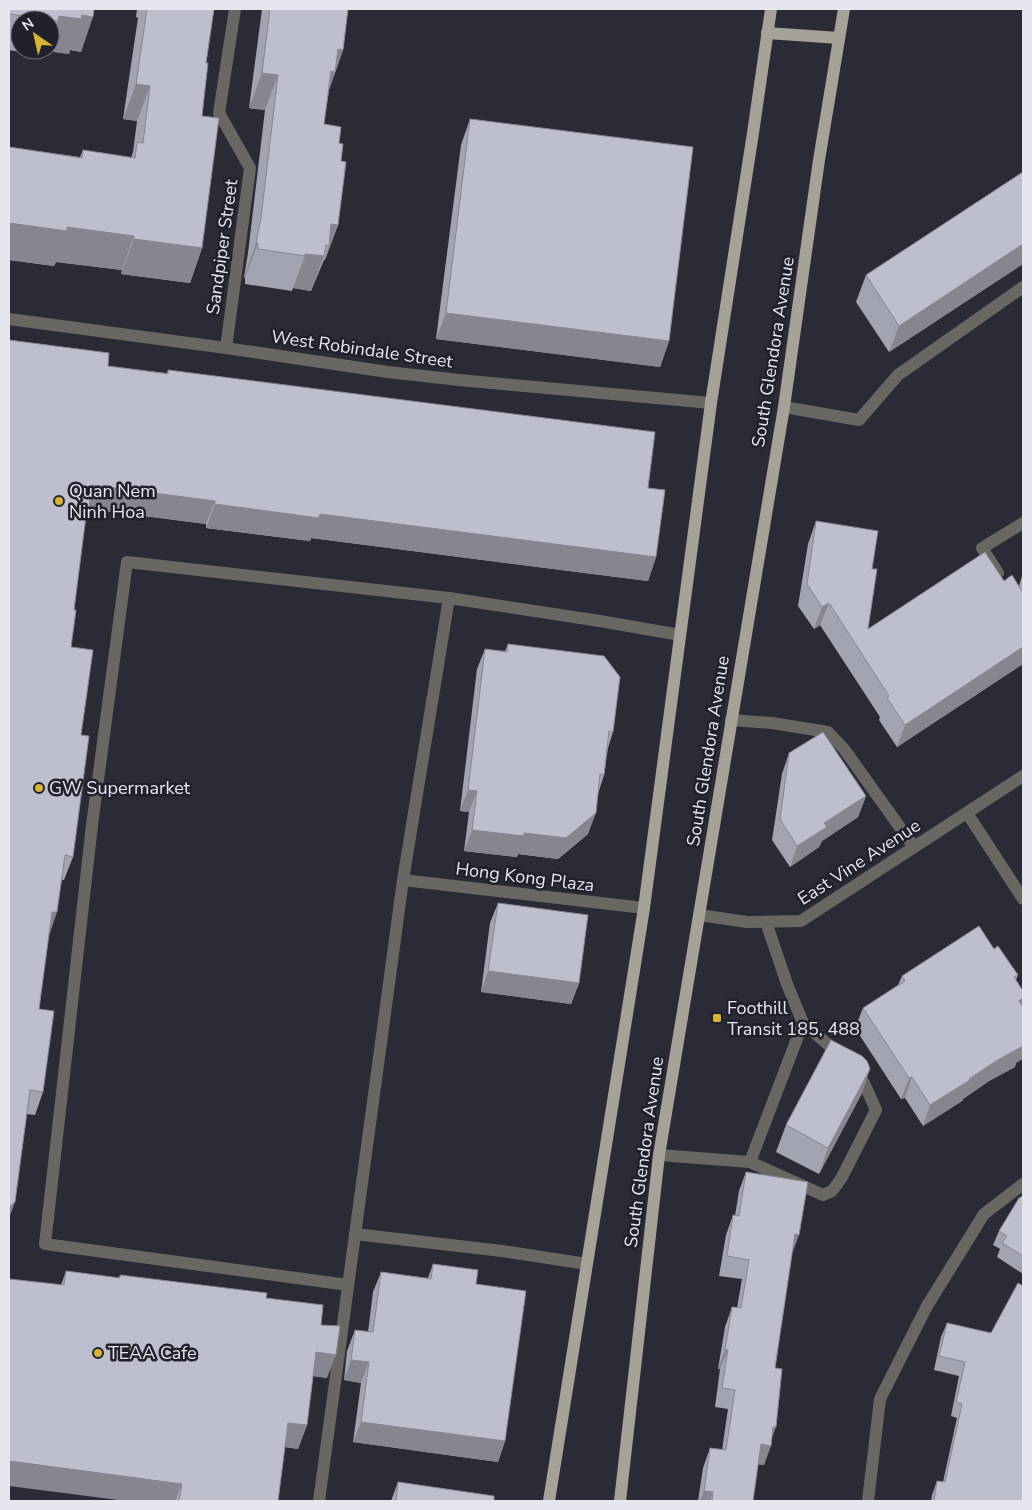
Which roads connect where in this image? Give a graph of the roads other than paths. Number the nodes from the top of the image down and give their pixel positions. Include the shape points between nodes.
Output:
1 (235, 9) edge
2 (771, 9) edge
3 (844, 9) edge
4 (767, 33) junction
5 (839, 38) junction
6 (1023, 287) edge
7 (9, 319) edge
8 (226, 348) junction
9 (711, 403) junction
10 (784, 407) junction
11 (1023, 523) edge
12 (1003, 580) edge
13 (449, 598) junction
14 (680, 636) junction
15 (731, 720) junction
16 (1023, 776) edge
17 (967, 813) junction
18 (914, 848) junction
19 (403, 880) junction
20 (1023, 899) edge
21 (644, 908) junction
22 (698, 915) junction
23 (766, 922) junction
24 (803, 1023) junction
25 (659, 1155) junction
26 (750, 1162) junction
27 (1023, 1184) edge
28 (355, 1234) junction
29 (587, 1264) junction
30 (348, 1285) junction
31 (319, 1501) edge
32 (549, 1501) edge
33 (620, 1501) edge
34 (868, 1501) edge

1 - 8 street, Sandpiper Street via 219,113 250,168
2 - 4 main road
3 - 5 main road, South Glendora Avenue
4 - 5 main road
4 - 9 main road
5 - 10 main road, South Glendora Avenue
6 - 10 street via 898,375 859,420
7 - 8 street, West Robindale Street
8 - 9 street, West Robindale Street via 388,372
9 - 14 main road
10 - 15 main road, South Glendora Avenue
11 - 12 street via 982,548
13 - 14 street via 600,620
13 - 19 street
13 - 30 street via 127,562 92,825 45,1244
14 - 21 main road
15 - 18 street via 828,732 844,749
15 - 22 main road, South Glendora Avenue
16 - 17 street, East Vine Avenue
17 - 18 street, East Vine Avenue
17 - 20 street
18 - 23 street, East Vine Avenue via 801,921
19 - 21 street, Hong Kong Plaza
19 - 28 street
21 - 29 main road
22 - 23 street, East Vine Avenue
22 - 25 main road, South Glendora Avenue
23 - 24 street via 786,984
24 - 26 street
24 - 26 street via 836,1050 864,1083 876,1110 841,1179 832,1191 823,1195
25 - 26 street
25 - 33 main road, South Glendora Avenue
27 - 34 street via 984,1214 927,1306 880,1399
28 - 29 street
28 - 30 street
29 - 32 main road
30 - 31 street

